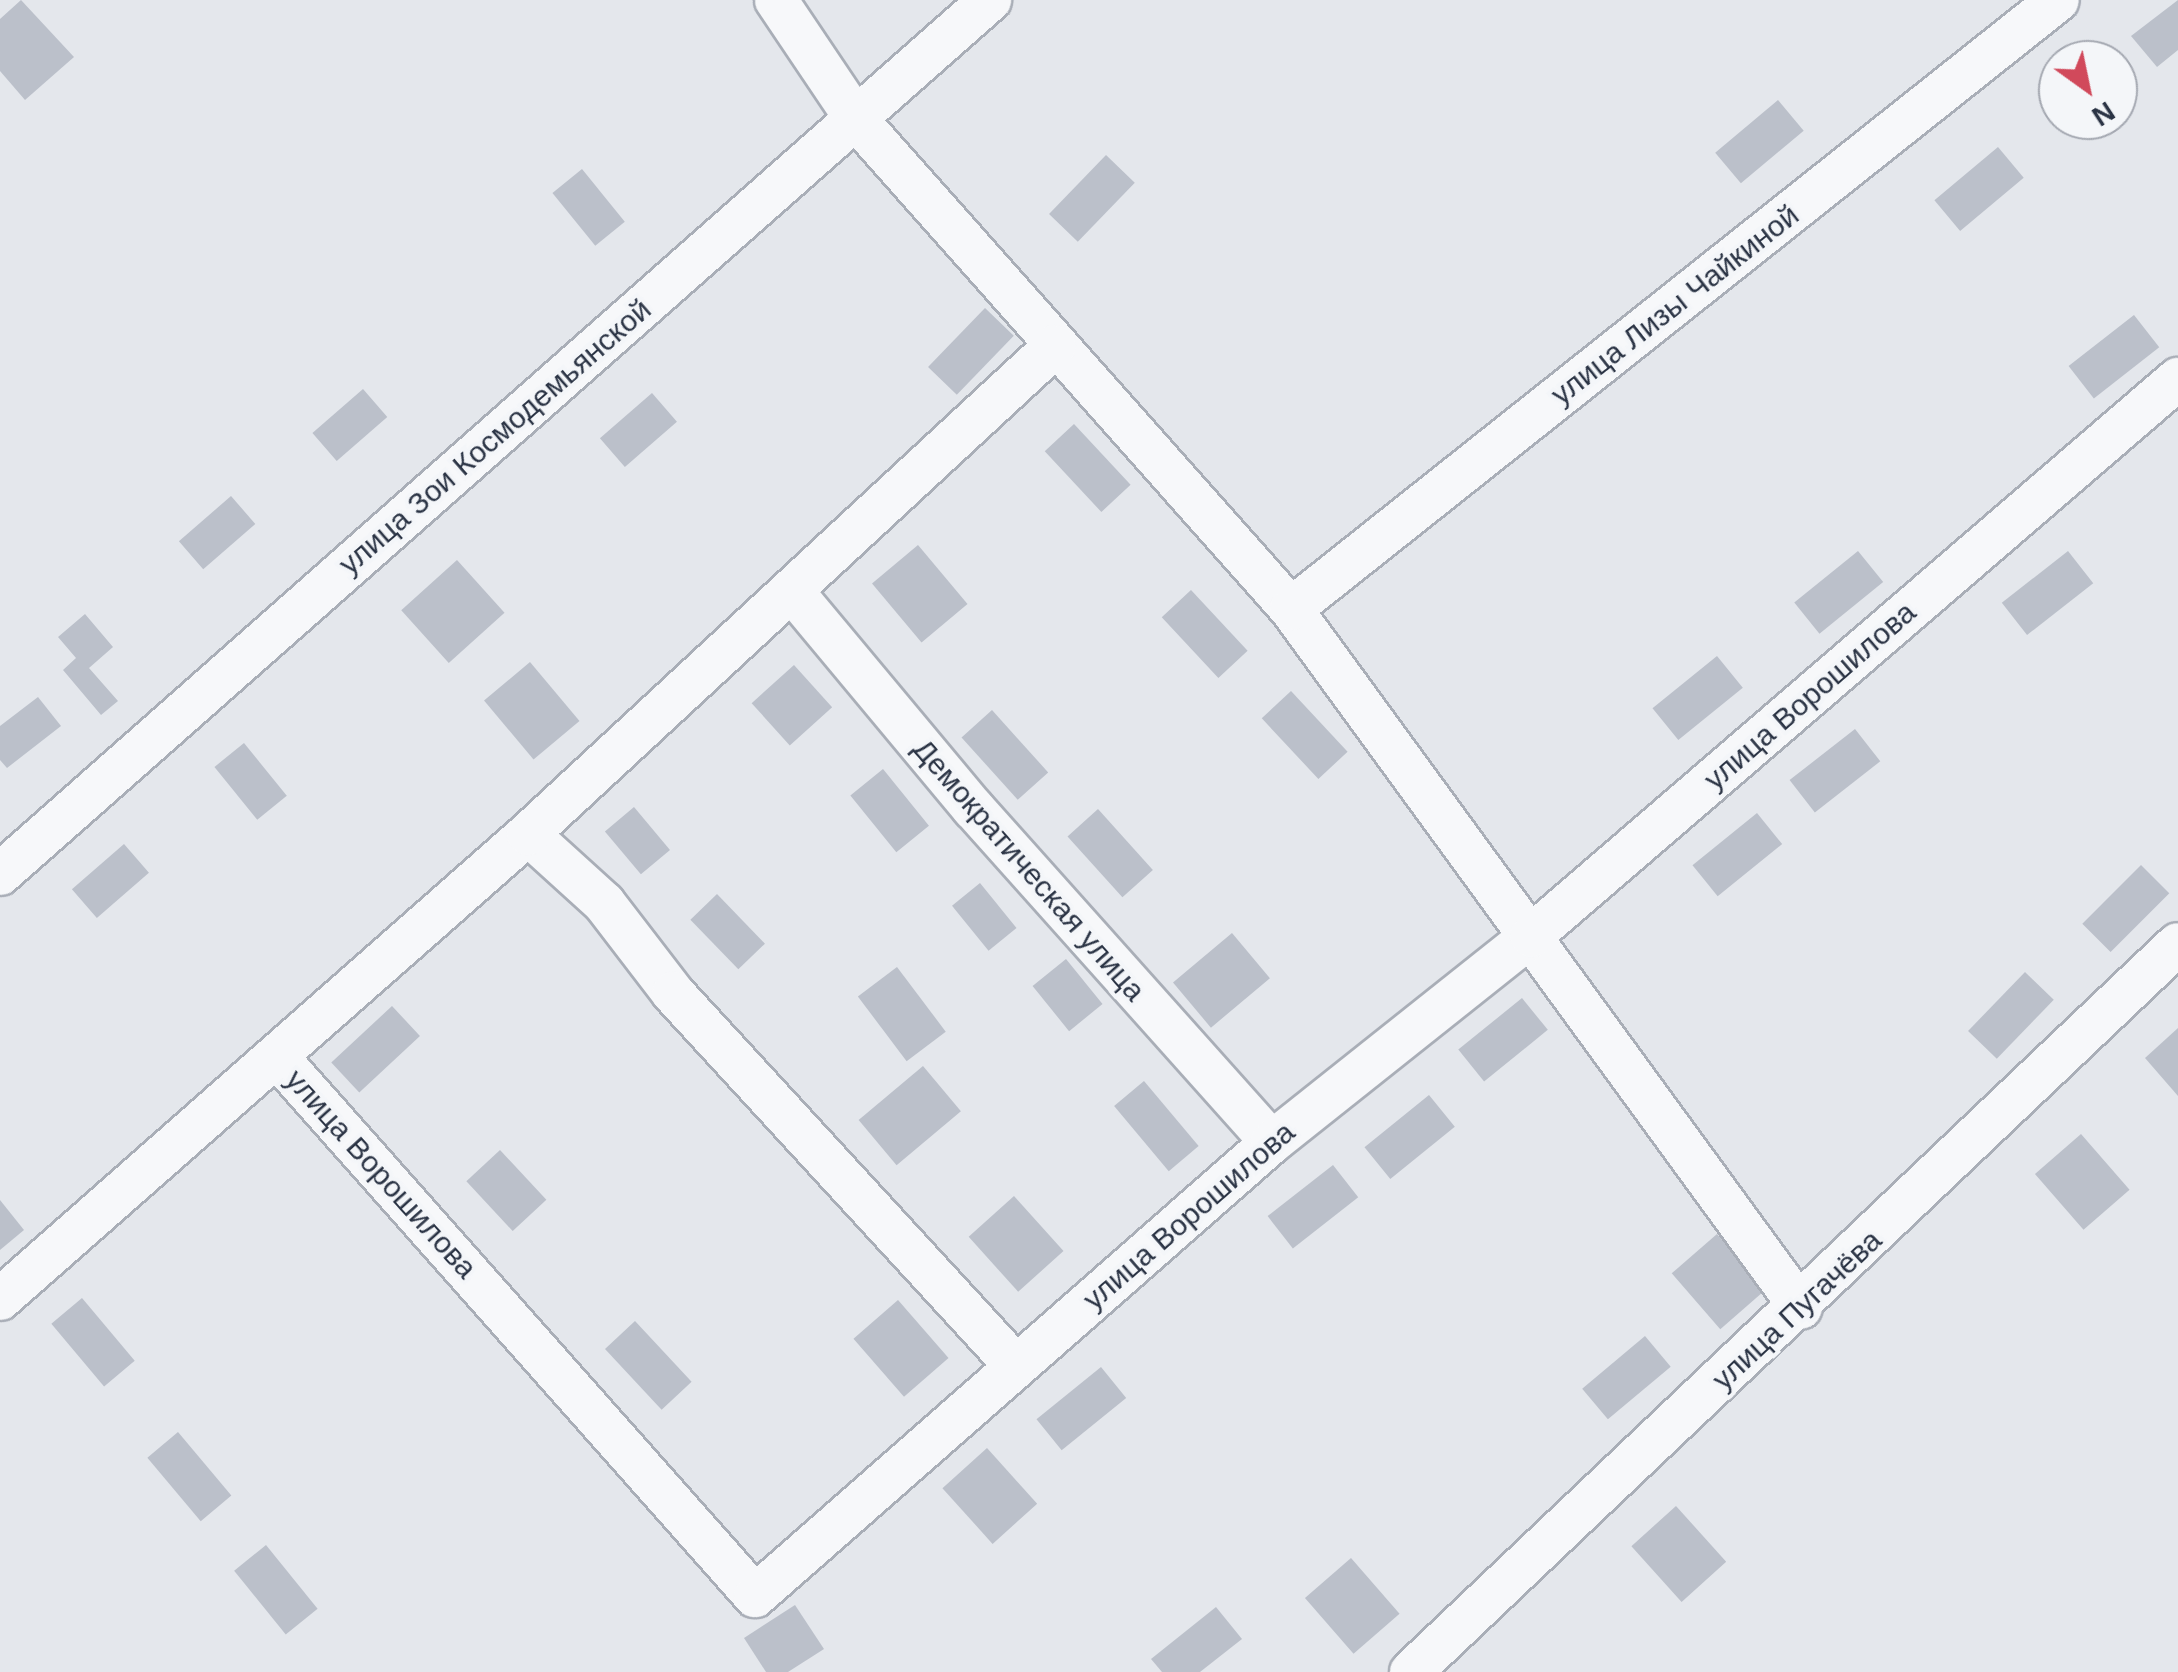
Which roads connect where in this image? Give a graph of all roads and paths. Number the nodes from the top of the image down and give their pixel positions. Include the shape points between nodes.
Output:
1 (776, 0) edge
2 (990, 0) edge
3 (2058, 0) edge
4 (856, 119) junction
5 (1055, 346) junction
6 (2178, 379) edge
7 (792, 591) junction
8 (1291, 609) junction
9 (528, 834) junction
10 (0, 874) edge
11 (1531, 936) junction
12 (2178, 944) edge
13 (278, 1058) junction
14 (1272, 1142) junction
15 (0, 1300) edge
16 (1801, 1308) junction
17 (1015, 1365) junction
18 (1411, 1672) edge

1 - 4 street
2 - 4 street, улица Зои Космодемьянской
3 - 8 street, улица Лизы Чайкиной
4 - 5 street
4 - 10 street, улица Зои Космодемьянской
5 - 7 street
5 - 8 street
6 - 11 street, улица Ворошилова
7 - 9 street
7 - 14 street, Демократическая улица via 972,808
8 - 11 street
9 - 13 street
9 - 17 street via 604,903 673,993
11 - 14 street, улица Ворошилова
11 - 16 street
12 - 16 street, улица Пугачёва
13 - 15 street
13 - 17 street, улица Ворошилова via 755,1596
14 - 17 street, улица Ворошилова
16 - 18 street, улица Пугачёва

